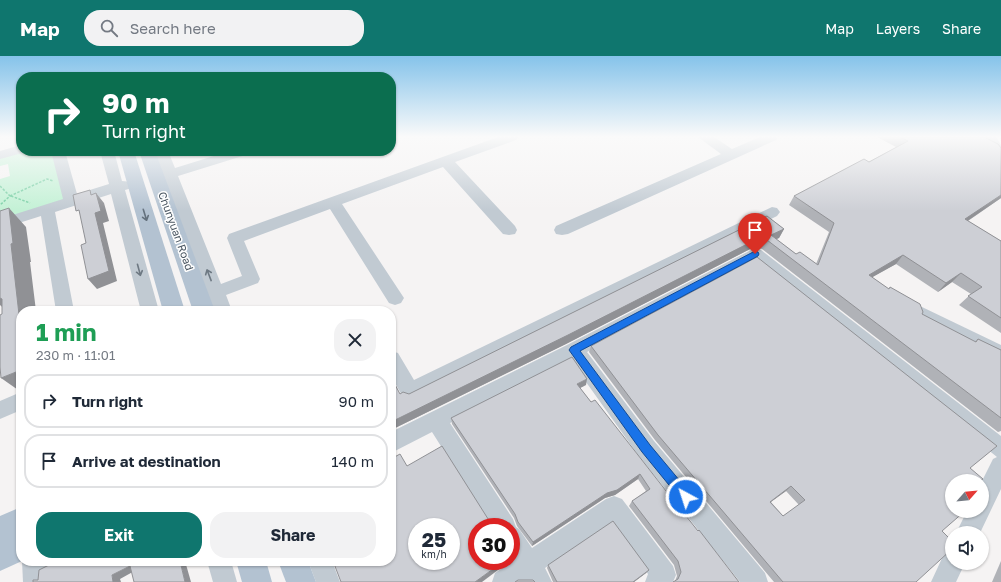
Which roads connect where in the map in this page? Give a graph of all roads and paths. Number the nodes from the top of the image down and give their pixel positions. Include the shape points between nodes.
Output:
1 (446, 161) edge
2 (61, 162) edge
3 (110, 162) edge
4 (129, 162) edge
5 (154, 162) edge
6 (162, 162) edge
7 (210, 162) edge
8 (444, 162) edge
9 (713, 162) edge
10 (163, 176) junction
11 (136, 184) junction
12 (67, 185) junction
13 (0, 186) edge
14 (116, 187) junction
15 (10, 196) junction
16 (71, 201) junction
17 (333, 202) junction
18 (0, 205) edge
19 (47, 209) junction
20 (772, 212) dead end
21 (0, 224) edge
22 (509, 230) dead end
23 (562, 230) dead end
24 (395, 298) dead end
25 (207, 300) edge
26 (61, 306) edge
27 (149, 306) edge
28 (173, 306) edge
29 (216, 306) edge
30 (922, 314) edge
31 (574, 350) junction
32 (1001, 354) edge
33 (396, 368) edge
34 (16, 404) edge
35 (0, 410) edge
36 (436, 420) junction
37 (396, 440) edge
38 (1001, 449) edge
39 (1001, 466) edge
40 (989, 490) edge
41 (499, 518) edge
42 (520, 551) edge
43 (25, 566) edge
44 (220, 566) edge
45 (252, 566) edge
46 (295, 566) edge
47 (322, 566) edge
48 (949, 570) edge
49 (534, 574) edge
50 (663, 580) edge
51 (35, 582) edge
52 (225, 582) edge
53 (257, 582) edge
54 (301, 582) edge
55 (328, 582) edge
56 (504, 582) edge
57 (756, 582) edge
58 (943, 582) edge

1 - 22 street
2 - 12 street
3 - 14 street
4 - 11 main road, Chunyuan Road
5 - 10 main road, Chunyuan Road
6 - 10 street
7 - 10 street
8 - 17 street
9 - 23 street
25 -> 10 main road, Chunyuan Road
11 - 14 street
11 -> 28 main road, Chunyuan Road
12 - 15 path via 47,180
12 - 16 street
13 - 15 path
14 - 16 street
14 -> 27 street
15 - 18 path
16 - 19 street
17 - 24 street
17 - 25 street via 235,238 252,279
19 - 21 street
19 - 26 street
20 - 33 street via 410,392
25 - 29 street
30 - 32 street
31 - 36 street
31 - 38 street via 755,254
31 - 57 street via 646,448
34 - 35 street
36 - 37 street
36 - 41 street
39 - 40 street
42 - 49 street
43 - 51 street
44 - 52 street
45 - 53 main road
46 - 54 main road
47 - 55 street
48 - 58 street
49 - 50 street via 614,506
49 - 56 street

